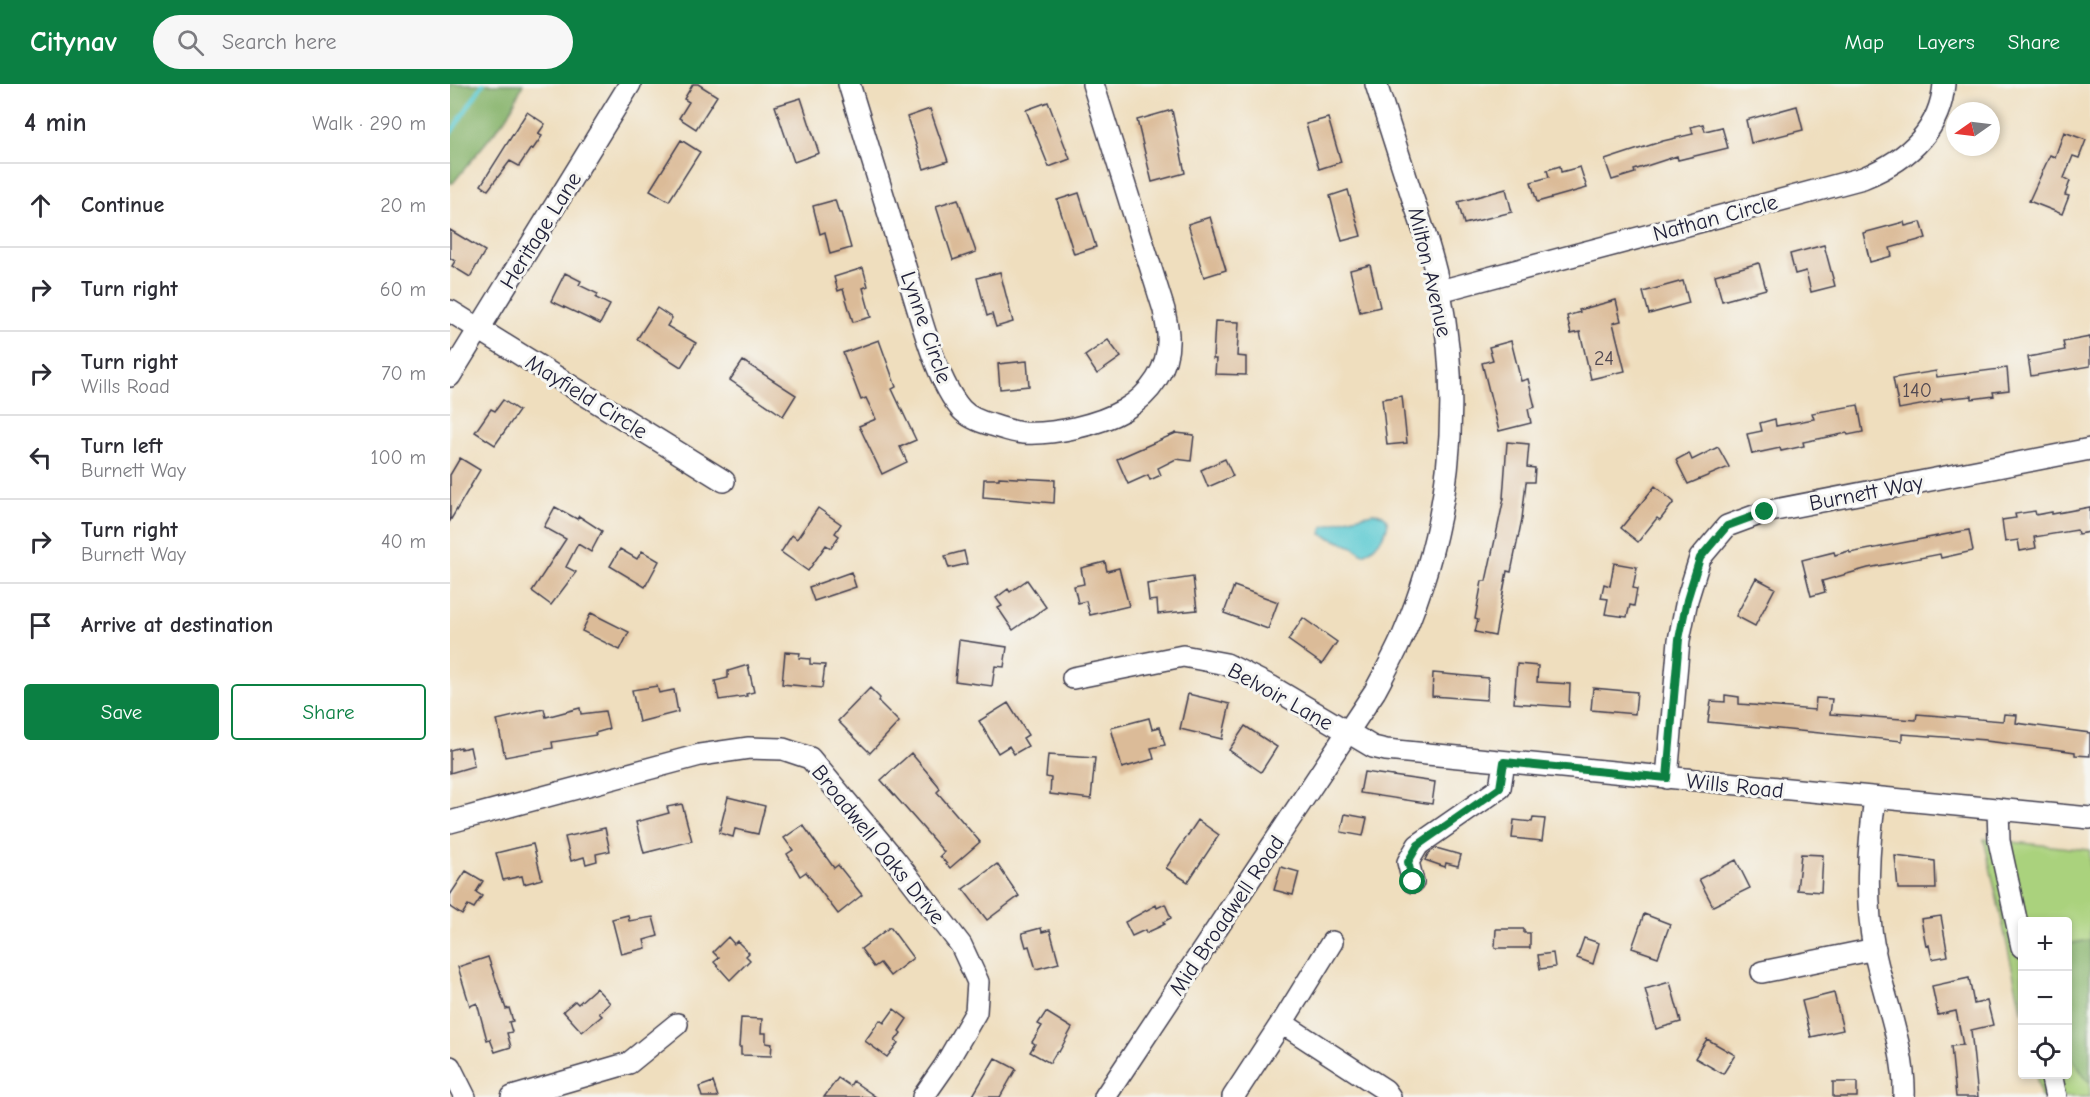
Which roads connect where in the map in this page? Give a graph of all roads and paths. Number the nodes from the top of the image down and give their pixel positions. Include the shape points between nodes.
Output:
1 (630, 84) edge
2 (849, 84) edge
3 (1093, 84) edge
4 (1376, 84) edge
5 (1944, 84) edge
6 (1440, 291) junction
7 (450, 310) edge
8 (479, 329) junction
9 (450, 376) edge
10 (2090, 449) edge
11 (724, 481) dead end
12 (1072, 678) dead end
13 (1348, 733) junction
14 (1504, 762) junction
15 (1667, 778) junction
16 (1875, 798) junction
17 (1998, 809) junction
18 (2090, 818) edge
19 (450, 822) edge
20 (1413, 882) dead end
21 (2018, 929) edge
22 (1332, 942) dead end
23 (1875, 950) junction
24 (1762, 972) dead end
25 (1282, 1022) junction
26 (677, 1024) dead end
27 (450, 1067) edge
28 (2052, 1079) edge
29 (465, 1097) edge
30 (512, 1097) edge
31 (923, 1097) edge
32 (1105, 1097) edge
33 (1233, 1097) edge
34 (1390, 1097) edge
35 (1904, 1097) edge
36 (2056, 1097) edge

1 - 8 street, Heritage Lane
2 - 3 street, Lynne Circle via 929,344 949,392 962,410 979,422 1022,433 1057,432 1110,417 1139,399 1155,383 1166,359 1164,310
4 - 6 street, Milton Avenue
5 - 6 street, Nathan Circle via 1937,113 1926,133 1910,152 1888,168 1863,178
6 - 13 street, Milton Avenue via 1452,410 1448,470 1438,528 1401,640
7 - 8 street, Mayfield Circle
8 - 9 street, Heritage Lane
8 - 11 street, Mayfield Circle
10 - 15 street, Burnett Way via 1765,512 1727,526 1700,558 1687,600 1679,639
12 - 13 street, Belvoir Lane via 1183,656 1226,664
13 - 14 street, Wills Road via 1386,750
13 - 32 street, Mid Broadwell Road
14 - 15 street, Wills Road
14 - 20 street via 1500,788 1418,845 1408,862
15 - 16 street, Wills Road
16 - 17 street, Wills Road
16 - 23 street via 1868,874
17 - 18 street, Wills Road
17 - 21 street via 1999,842
19 - 31 street, Broadwell Oaks Drive via 700,755 749,748 783,749 810,758 961,945 978,982 976,1012
22 - 25 street
23 - 24 street
23 - 35 street via 1902,1067
25 - 33 street
25 - 34 street
26 - 30 street via 629,1063
27 - 29 street
28 - 36 street

